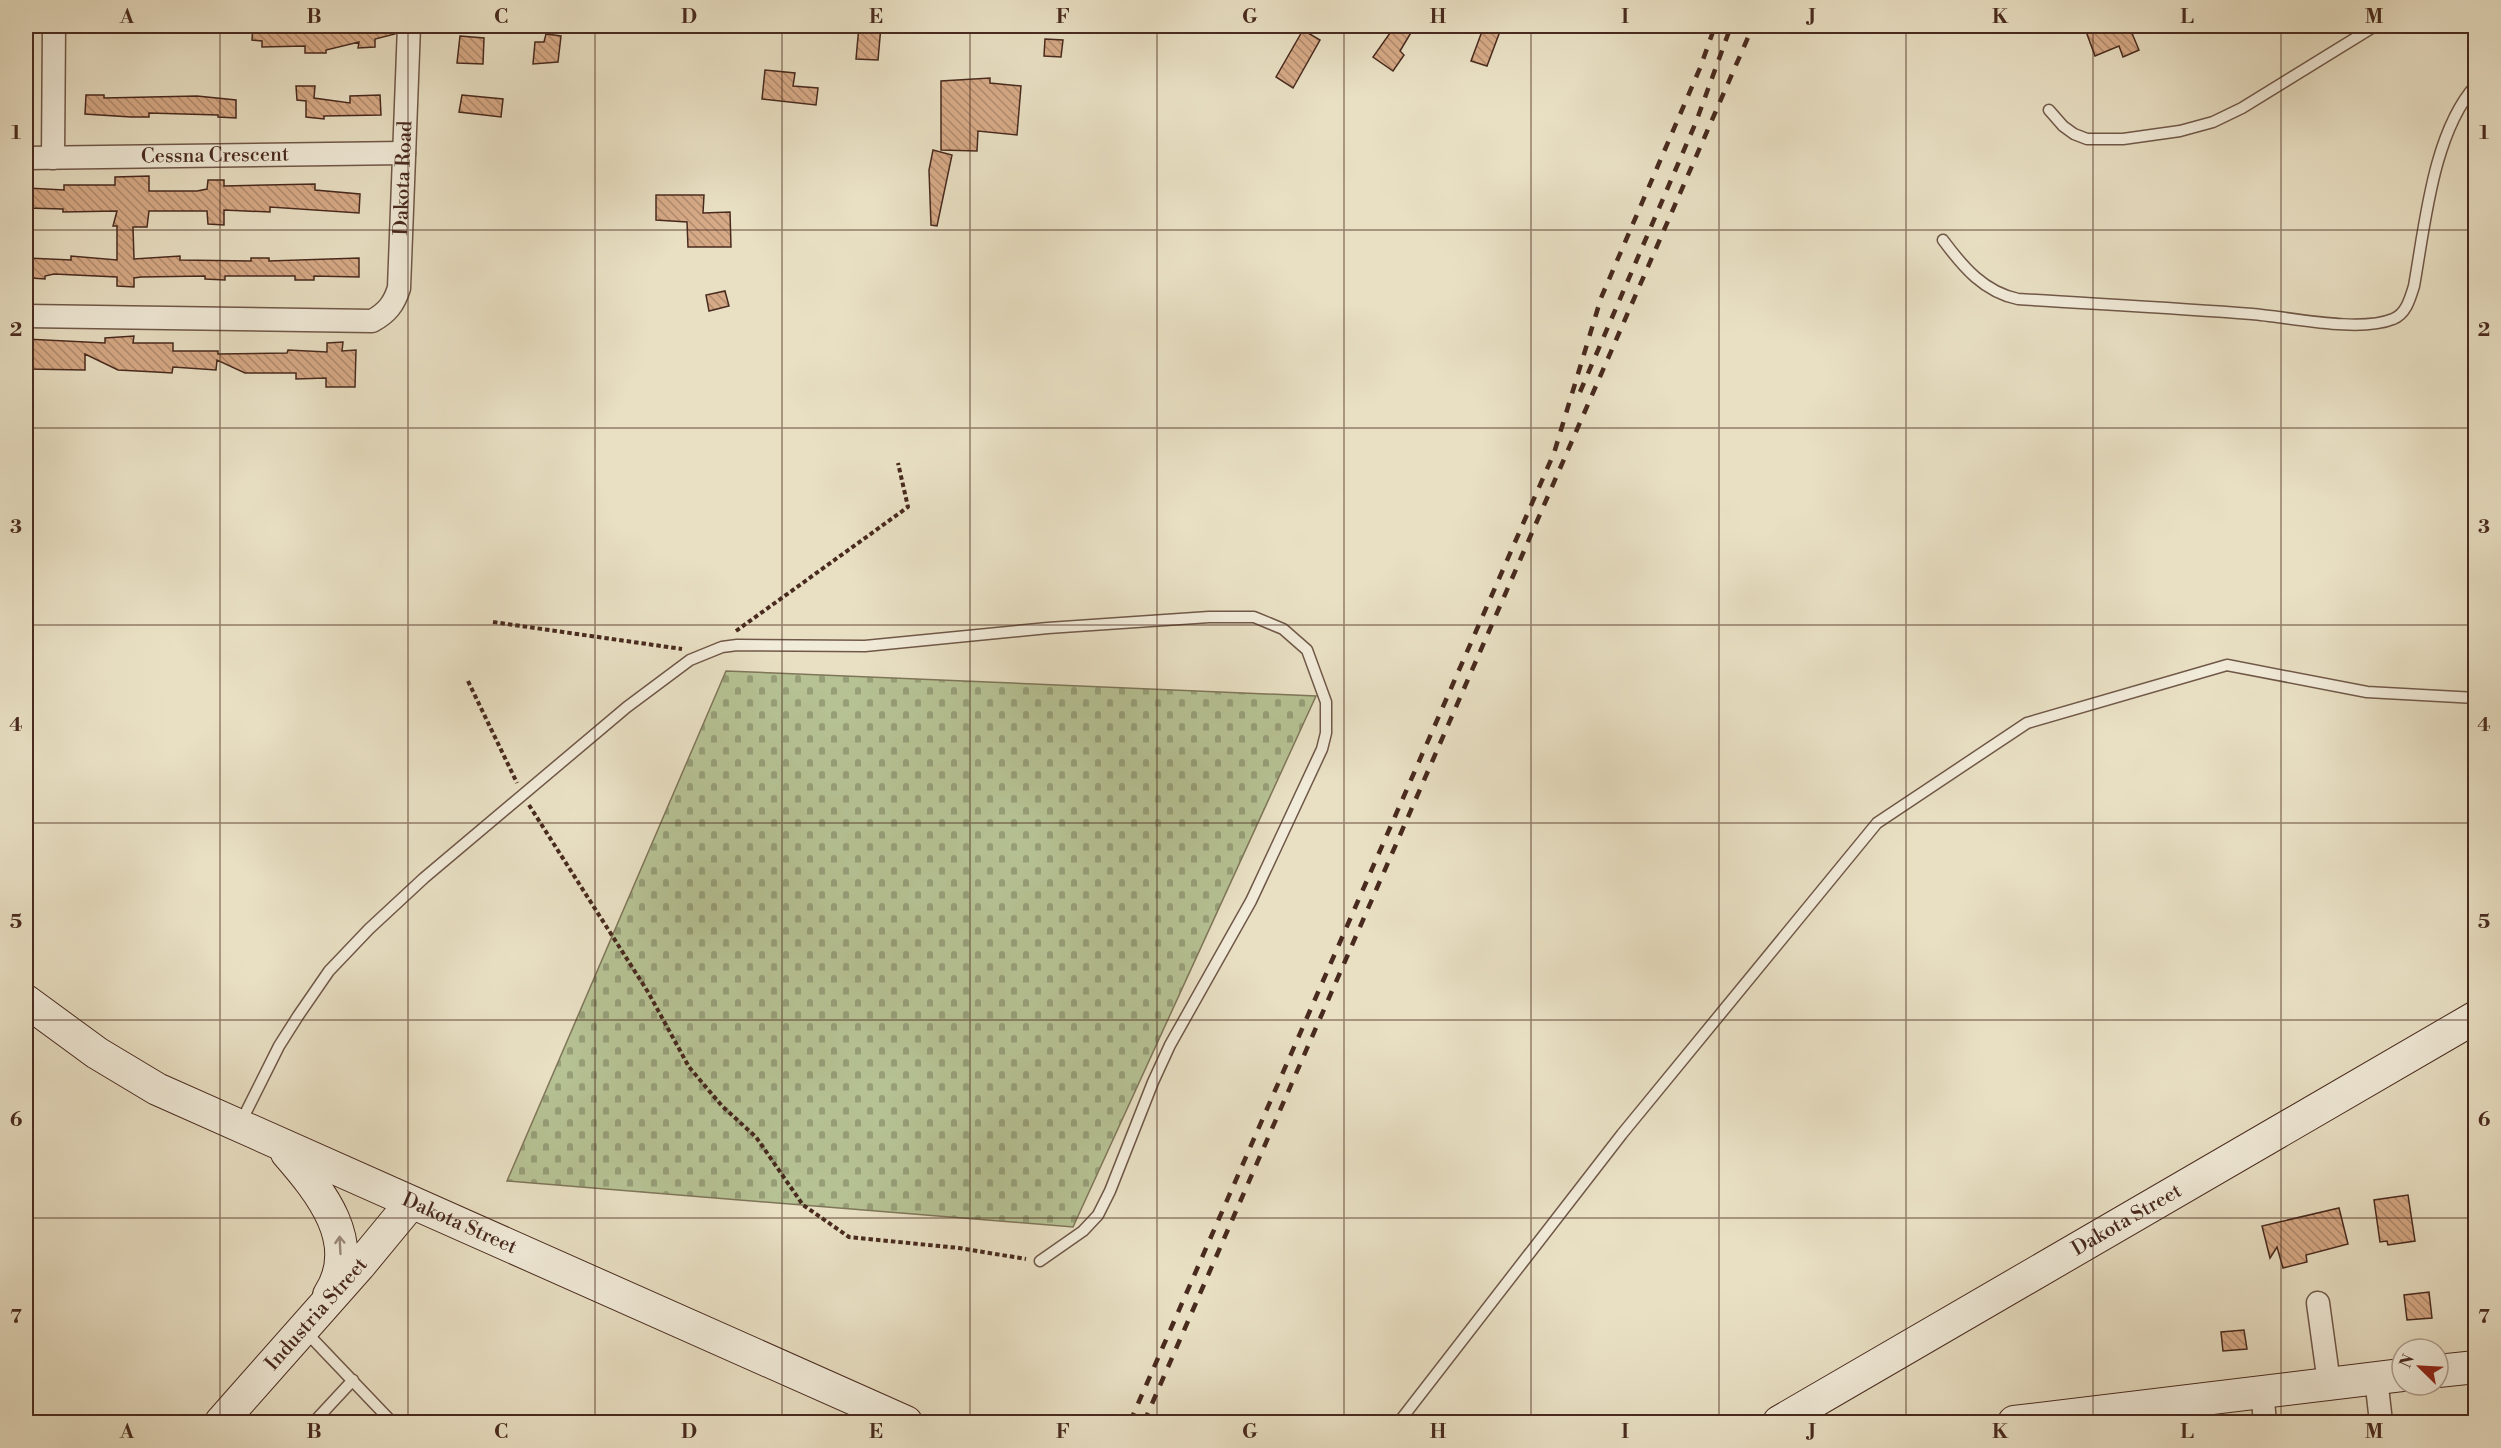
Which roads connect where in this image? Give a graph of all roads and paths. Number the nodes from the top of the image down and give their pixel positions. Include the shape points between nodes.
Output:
1 (54, 26) edge
2 (409, 26) edge
3 (2375, 26) edge
4 (2475, 85) edge
5 (2049, 110) dead end
6 (404, 153) junction
7 (26, 158) edge
8 (53, 158) junction
9 (1943, 240) dead end
10 (26, 316) edge
11 (898, 463) dead end
12 (493, 622) dead end
13 (706, 652) junction
14 (468, 681) dead end
15 (2475, 698) edge
16 (522, 795) junction
17 (26, 1001) edge
18 (2475, 1017) edge
19 (239, 1127) junction
20 (281, 1146) junction
21 (411, 1203) junction
22 (1040, 1261) joint
23 (2318, 1303) dead end
24 (308, 1323) junction
25 (2475, 1367) edge
26 (2450, 1370) edge
27 (2389, 1377) edge
28 (353, 1380) junction
29 (2329, 1383) junction
30 (2262, 1391) junction
31 (2145, 1414) edge
32 (389, 1419) dead end
33 (224, 1422) edge
34 (314, 1422) edge
35 (906, 1422) edge
36 (1399, 1422) edge
37 (1779, 1422) edge
38 (2022, 1422) edge
39 (2265, 1422) edge
40 (2381, 1422) edge

1 - 8 street
2 - 6 street, Dakota Road
3 - 5 lane via 2242,108 2213,122 2180,131 2123,139 2087,139 2068,130
4 - 9 lane via 2450,125 2440,154 2407,307 2396,318 2383,322 2360,325 2018,299 2000,294 1978,280
6 - 8 street, Cessna Crescent
6 - 10 street, Dakota Road via 399,288 388,311 372,321
7 - 8 street, Cessna Crescent
11 - 13 path via 908,507
12 - 13 path
13 - 16 lane via 627,707
13 - 22 lane via 737,645 865,646 1209,617 1262,619 1283,629 1307,650 1320,679 1328,716 1313,771 1251,901 1170,1045 1098,1215
14 - 16 path
15 - 36 lane via 2367,692 2227,665 2027,723 1877,823 1622,1134
16 - 19 lane via 424,878 329,971 279,1046
16 - 22 path via 648,992 688,1067 756,1137 803,1205 849,1237
17 - 19 street, Dakota Street via 97,1053 157,1089
18 - 37 street, Dakota Street
19 - 20 street, Dakota Street
20 - 21 street, Dakota Street
24 -> 20 street via 333,1288 340,1264 340,1238 317,1188
21 - 24 street, Industria Street
21 - 35 street, Dakota Street
23 - 29 street
24 - 28 lane
24 - 33 street, Industria Street
25 - 26 street
27 - 29 street
27 - 40 street
28 - 32 lane
28 - 34 lane
29 - 30 street
30 - 31 street
30 - 39 street
31 - 38 street

